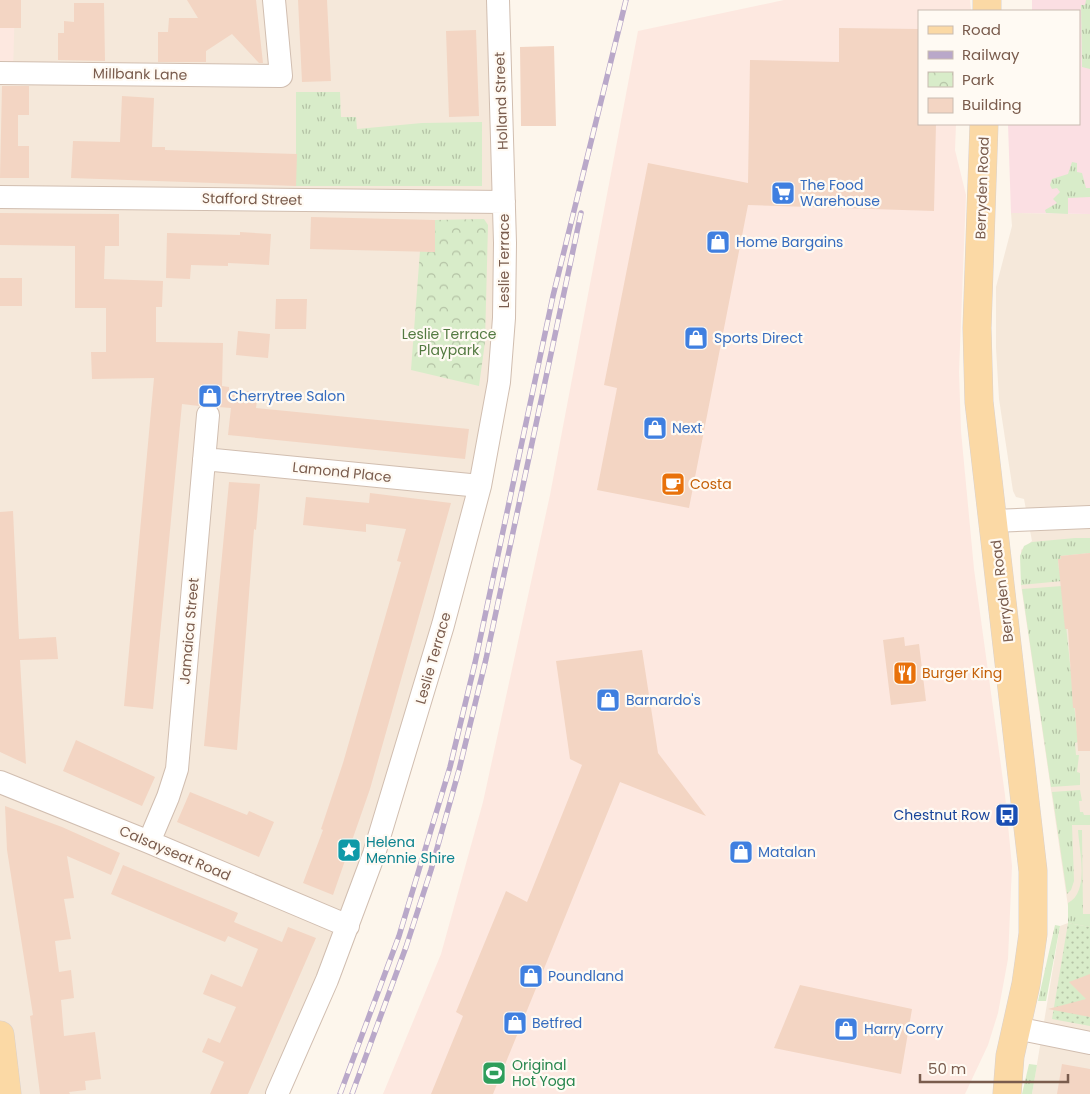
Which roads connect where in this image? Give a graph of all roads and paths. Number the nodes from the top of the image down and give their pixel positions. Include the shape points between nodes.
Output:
1 (274, 0) edge
2 (498, 0) edge
3 (0, 73) edge
4 (984, 125) edge
5 (0, 196) edge
6 (504, 202) junction
7 (208, 415) dead end
8 (204, 459) junction
9 (480, 486) junction
10 (1090, 517) edge
11 (993, 521) junction
12 (0, 782) edge
13 (149, 842) junction
14 (348, 926) junction
15 (1016, 1028) junction
16 (0, 1035) edge
17 (1090, 1043) edge
18 (1010, 1056) junction
19 (7, 1094) edge
20 (277, 1094) edge
21 (988, 1094) edge
22 (1007, 1094) edge

1 - 3 street, Millbank Lane via 281,76
2 - 6 street, Holland Street
4 - 11 main road, Berryden Road via 977,360
5 - 6 street, Stafford Street
6 - 9 street, Leslie Terrace via 502,351
7 - 8 street, Jamaica Street
8 - 9 street, Lamond Place
8 - 13 street, Jamaica Street via 177,769
9 - 14 street, Leslie Terrace via 391,801
10 - 11 street
11 - 15 main road, Berryden Road via 1033,871 1033,934
12 - 13 street, Calsayseat Road
13 - 14 street, Calsayseat Road
14 - 20 street, Leslie Terrace
15 - 17 street
15 - 18 main road, Berryden Road
16 - 19 main road
18 - 21 main road, Berryden Road
18 - 22 main road, Berryden Road

